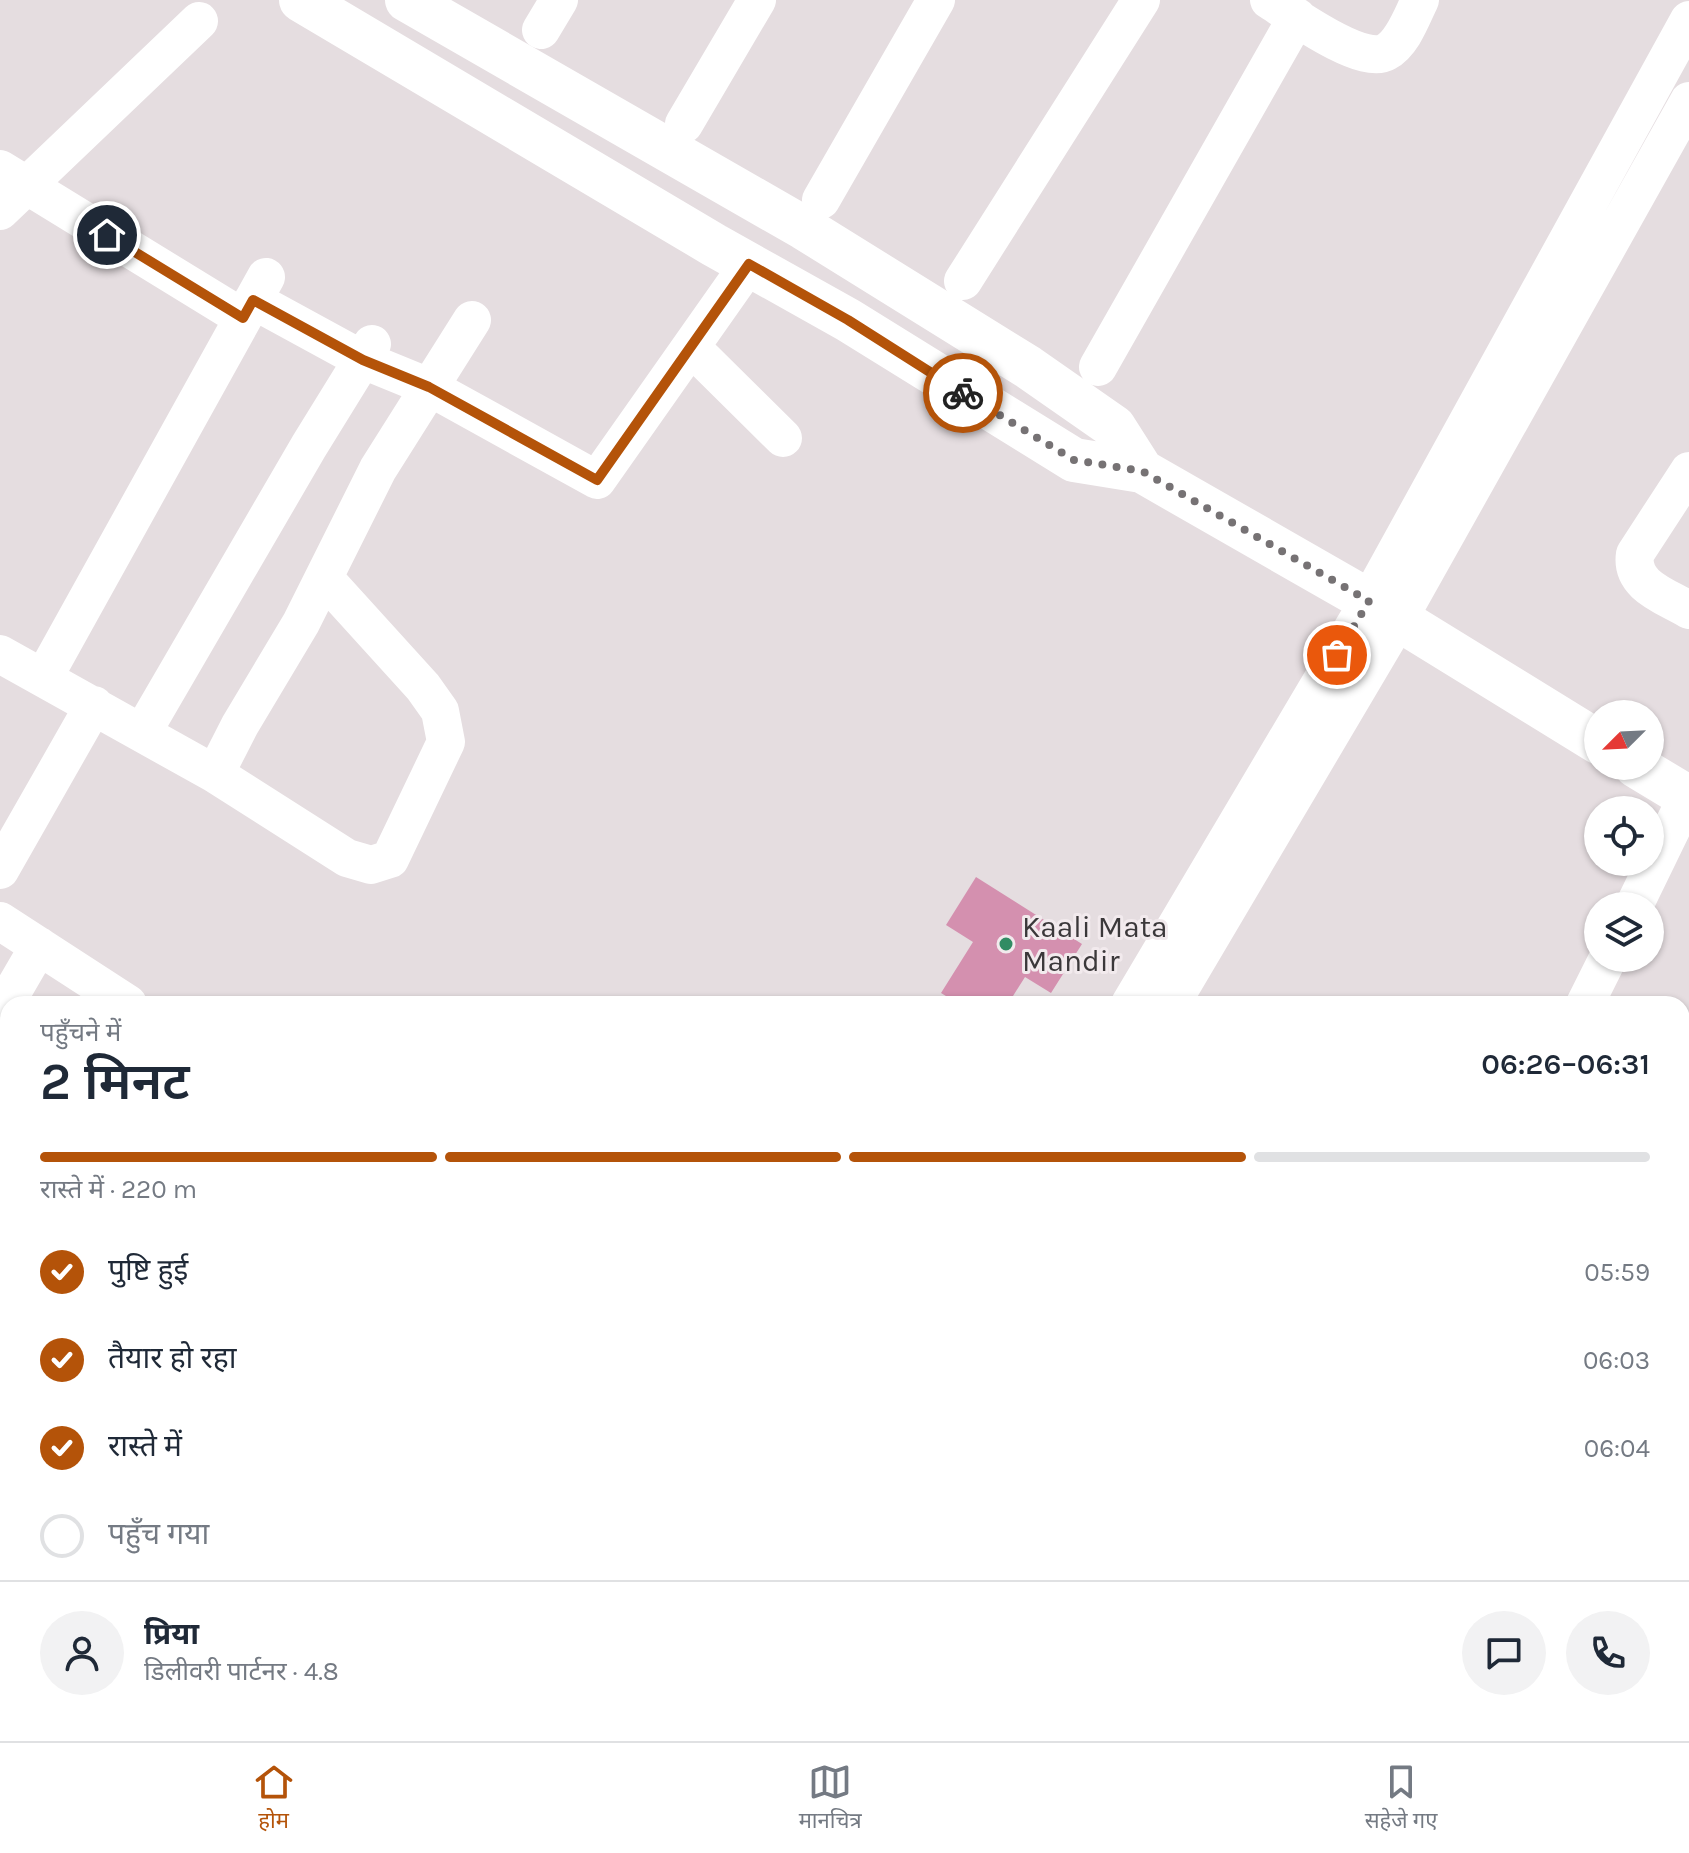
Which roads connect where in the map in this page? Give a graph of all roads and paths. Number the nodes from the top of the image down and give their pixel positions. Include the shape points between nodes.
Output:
1 (301, 0) edge
2 (407, 0) edge
3 (757, 0) edge
4 (936, 0) edge
5 (1141, 0) edge
6 (1420, 0) edge
7 (1283, 9) edge
8 (1689, 20) edge
9 (199, 21) dead end
10 (1689, 101) edge
11 (684, 124) dead end
12 (13, 177) edge
13 (821, 200) dead end
14 (0, 211) edge
15 (749, 264) junction
16 (963, 281) dead end
17 (254, 298) junction
18 (472, 320) dead end
19 (691, 347) junction
20 (368, 352) junction
21 (1098, 367) dead end
22 (429, 387) junction
23 (783, 438) dead end
24 (1142, 471) junction
25 (1689, 471) edge
26 (325, 579) junction
27 (1384, 610) junction
28 (1689, 610) edge
29 (0, 654) edge
30 (44, 677) junction
31 (94, 705) junction
32 (142, 733) junction
33 (1584, 733) edge
34 (215, 774) junction
35 (1659, 780) edge
36 (1688, 798) edge
37 (0, 870) edge
38 (1641, 892) edge
39 (0, 921) edge
40 (39, 946) junction
41 (1601, 972) edge
42 (10, 996) edge
43 (116, 996) edge
44 (1135, 996) edge
45 (1175, 996) edge
46 (1589, 996) edge

1 - 15 main road
2 - 24 main road via 804,228 1028,367 1114,427
3 - 11 street
4 - 13 street
5 - 16 street
6 - 7 street via 1399,40 1378,56 1351,48
7 - 21 street
8 - 27 street
9 - 12 street
10 - 27 street
12 - 14 street
12 - 17 street
15 - 19 street
15 - 24 main road via 1074,460
17 - 20 street
17 - 30 street
18 - 22 street
19 - 22 street via 597,480
19 - 23 street
20 - 22 street
20 - 32 street
22 - 26 street via 378,469
24 - 27 main road
25 - 28 street via 1633,564 1647,586
26 - 34 street
26 - 34 street via 440,711 446,742 390,859 371,865 347,858
27 - 33 main road
27 - 44 street
27 - 45 street
29 - 30 street
30 - 31 street
31 - 32 street
31 - 37 street
32 - 34 street
35 - 36 main road
36 - 38 street
39 - 40 street
40 - 42 street
40 - 43 street
41 - 46 street

